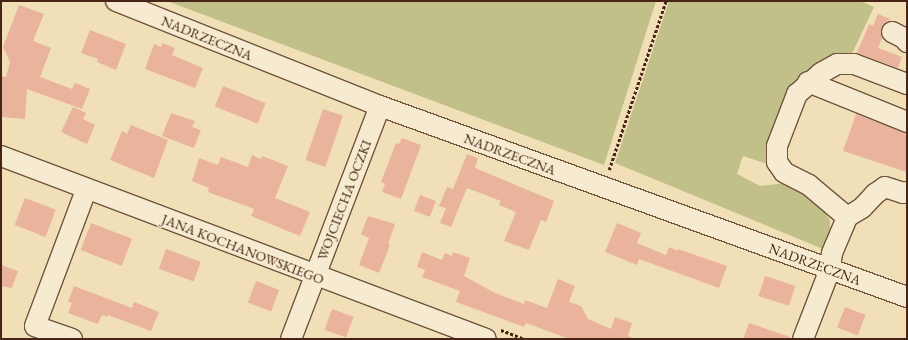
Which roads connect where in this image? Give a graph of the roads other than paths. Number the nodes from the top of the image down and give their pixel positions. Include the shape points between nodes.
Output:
1 (116, 1) edge
2 (808, 82) junction
3 (907, 84) edge
4 (380, 106) junction
5 (907, 122) edge
6 (1, 156) edge
7 (86, 190) junction
8 (907, 192) edge
9 (847, 217) junction
10 (830, 269) junction
11 (315, 276) junction
12 (907, 297) edge
13 (490, 333) edge
14 (72, 339) edge
15 (291, 339) edge
16 (803, 339) edge

1 - 4 street, NADRZECZNA
2 - 3 street via 837,64 854,64
2 - 5 street
2 - 9 street via 797,94 777,146 777,162 784,172 808,185
4 - 10 street, NADRZECZNA
4 - 11 street, WOJCIECHA OCZKI
6 - 7 street, JANA KOCHANOWSKIEGO
7 - 11 street, JANA KOCHANOWSKIEGO
7 - 14 street via 36,326
8 - 9 street via 885,187 862,208
9 - 10 street via 832,253
10 - 12 street, NADRZECZNA
10 - 16 street
11 - 13 street, JANA KOCHANOWSKIEGO
11 - 15 street, WOJCIECHA OCZKI

